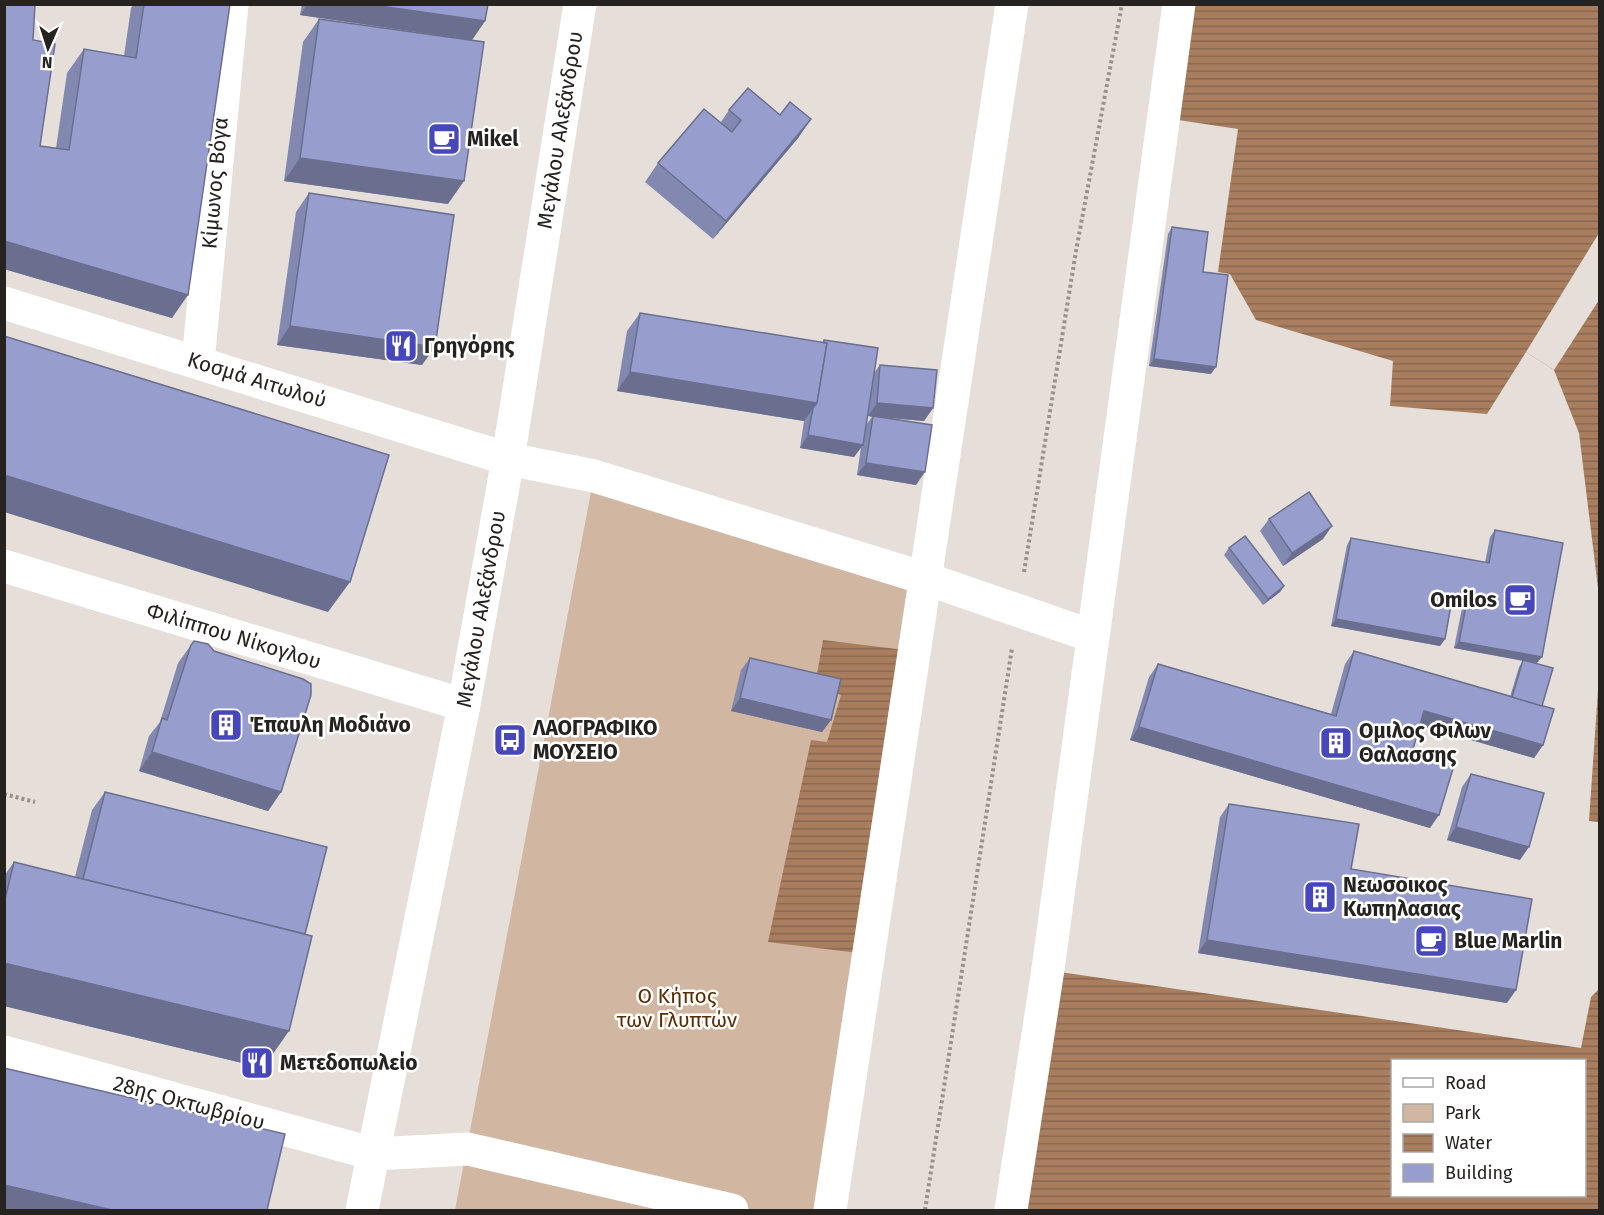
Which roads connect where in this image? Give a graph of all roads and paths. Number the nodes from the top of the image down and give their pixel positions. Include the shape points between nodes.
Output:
1 (232, 4) edge
2 (580, 4) edge
3 (1012, 4) edge
4 (1179, 4) edge
5 (4, 303) edge
6 (198, 362) junction
7 (508, 459) junction
8 (4, 566) edge
9 (924, 578) junction
10 (1092, 636) junction
11 (464, 705) junction
12 (4, 794) edge
13 (35, 802) dead end
14 (4, 1052) edge
15 (374, 1154) junction
16 (362, 1210) edge
17 (732, 1210) edge
18 (830, 1210) edge
19 (1011, 1210) edge

1 - 6 street, Κίμωνος Βόγα
2 - 7 street, Μεγάλου Αλεξάνδρου
3 - 9 street
4 - 10 street
5 - 6 street, Κοσμά Αιτωλού
6 - 7 street, Κοσμά Αιτωλού
7 - 9 street, Κοσμά Αιτωλού via 594,476
7 - 11 street, Μεγάλου Αλεξάνδρου
8 - 11 street, Φιλίππου Νίκογλου
9 - 10 street, Κοσμά Αιτωλού
9 - 18 street
10 - 19 street
11 - 15 street, Μεγάλου Αλεξάνδρου
12 - 13 path
14 - 15 street, 28ης Οκτωβρίου
15 - 16 street, Μεγάλου Αλεξάνδρου
15 - 17 street, 28ης Οκτωβρίου via 468,1149

